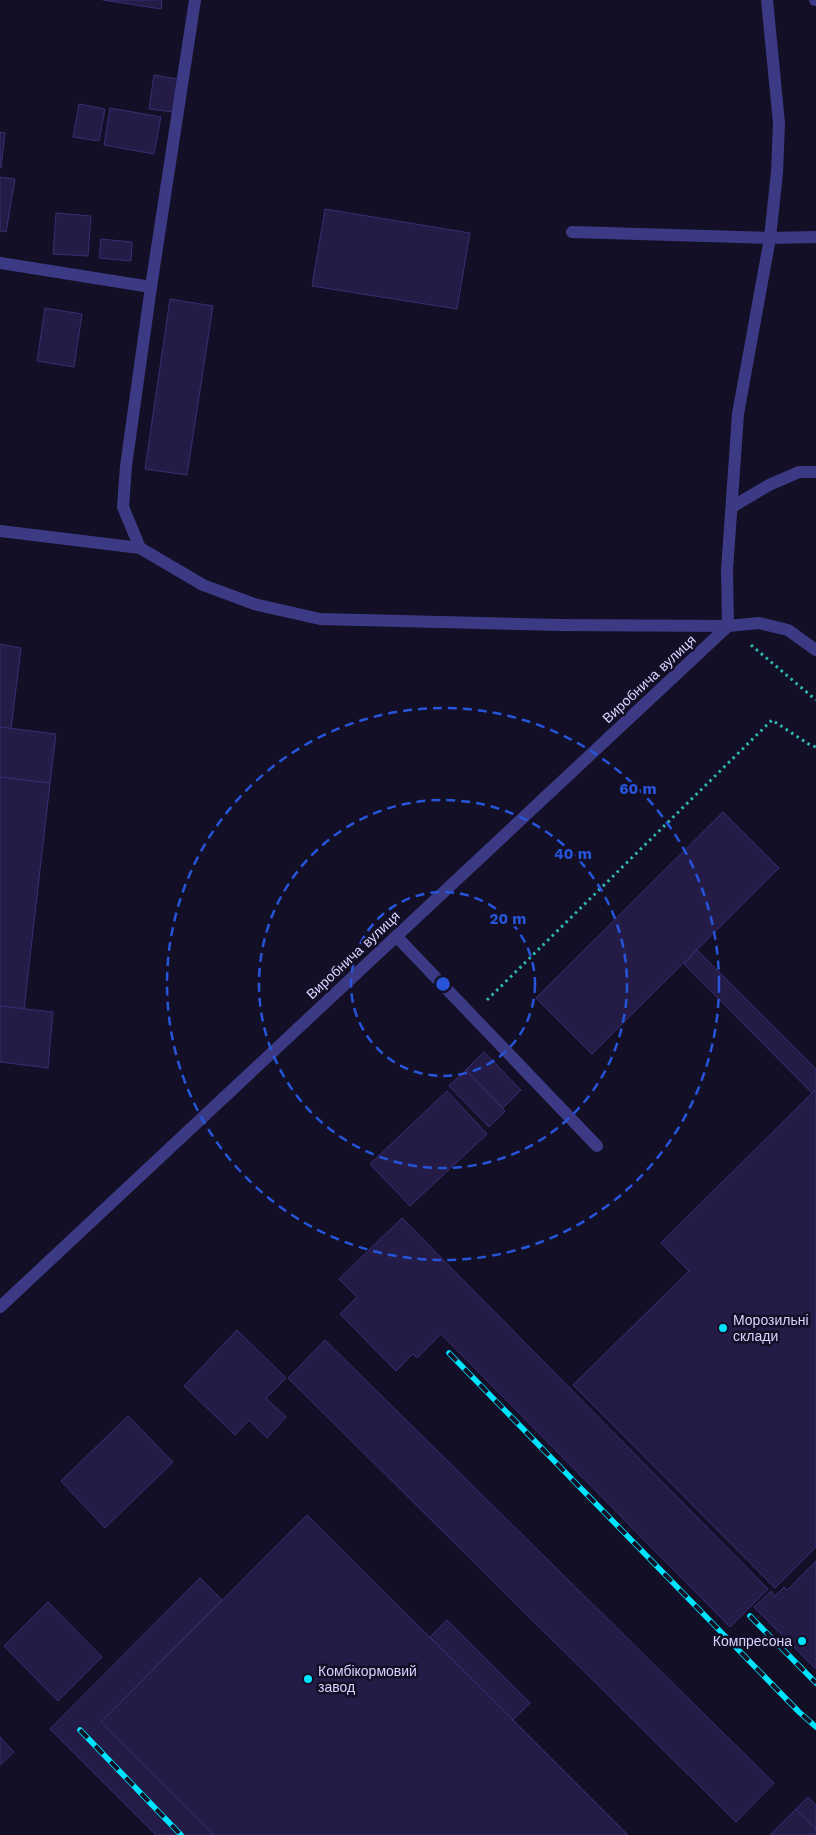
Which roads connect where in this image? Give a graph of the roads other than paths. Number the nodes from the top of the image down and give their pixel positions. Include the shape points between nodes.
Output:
1 (195, 0) edge
2 (767, 0) edge
3 (572, 232) dead end
4 (816, 237) edge
5 (770, 238) junction
6 (0, 263) edge
7 (151, 287) junction
8 (816, 472) edge
9 (732, 507) junction
10 (0, 531) edge
11 (140, 548) junction
12 (728, 626) junction
13 (816, 650) edge
14 (396, 936) junction
15 (597, 1146) dead end
16 (0, 1307) edge

1 - 7 street
2 - 5 street via 779,123
3 - 5 street
4 - 5 street
5 - 9 street via 738,414
6 - 7 street
7 - 11 street via 123,507
8 - 9 street via 799,472
9 - 12 street via 727,570
10 - 11 street
11 - 12 street via 202,584 254,604 320,619
12 - 13 street via 759,623 788,630
12 - 14 street, Виробнича вулиця
14 - 15 street
14 - 16 street, Виробнича вулиця

